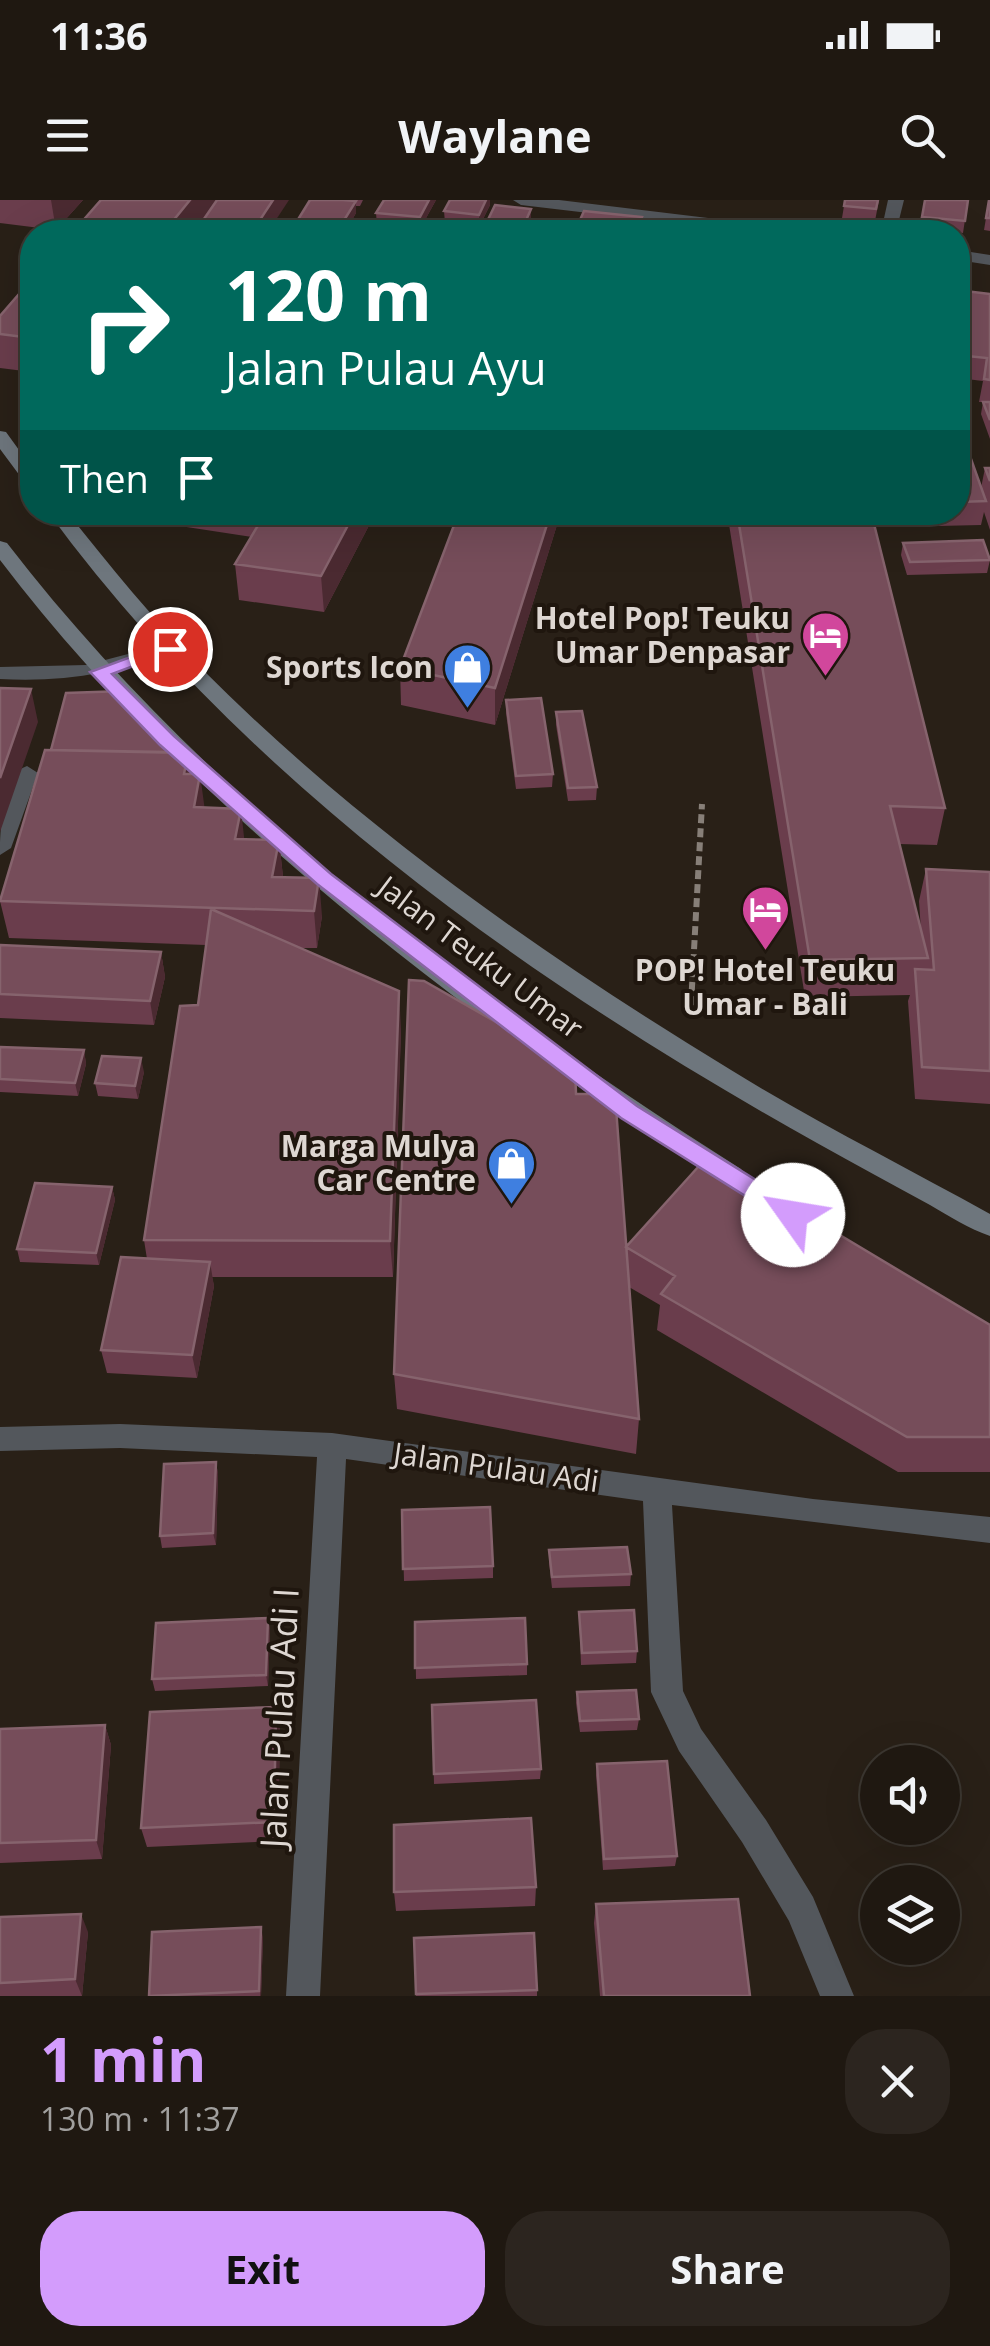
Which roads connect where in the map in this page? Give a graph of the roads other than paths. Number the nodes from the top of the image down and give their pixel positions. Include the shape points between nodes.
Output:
1 (522, 200) edge
2 (685, 220) edge
3 (0, 436) edge
4 (20, 464) edge
5 (67, 525) edge
6 (0, 547) edge
7 (170, 649) junction
8 (99, 672) junction
9 (0, 673) edge
10 (28, 773) dead end
11 (0, 848) edge
12 (760, 1194) edge
13 (990, 1226) edge
14 (0, 1439) edge
15 (332, 1445) junction
16 (657, 1490) junction
17 (990, 1530) edge
18 (302, 1996) edge
19 (836, 1996) edge

1 - 2 street
3 - 4 main road
5 - 7 main road, Jalan Teuku Umar
6 - 8 main road, Jalan Teuku Umar
7 - 8 street
7 - 13 main road, Jalan Teuku Umar via 353,819 484,920 688,1056
8 - 9 street
8 - 12 main road, Jalan Teuku Umar via 312,870 629,1112
10 - 11 street
14 - 15 street, Jalan Pulau Adi via 120,1436
15 - 16 street, Jalan Pulau Adi
15 - 18 street, Jalan Pulau Adi I
16 - 17 street, Jalan Pulau Adi
16 - 19 street via 667,1692 690,1740 802,1909

